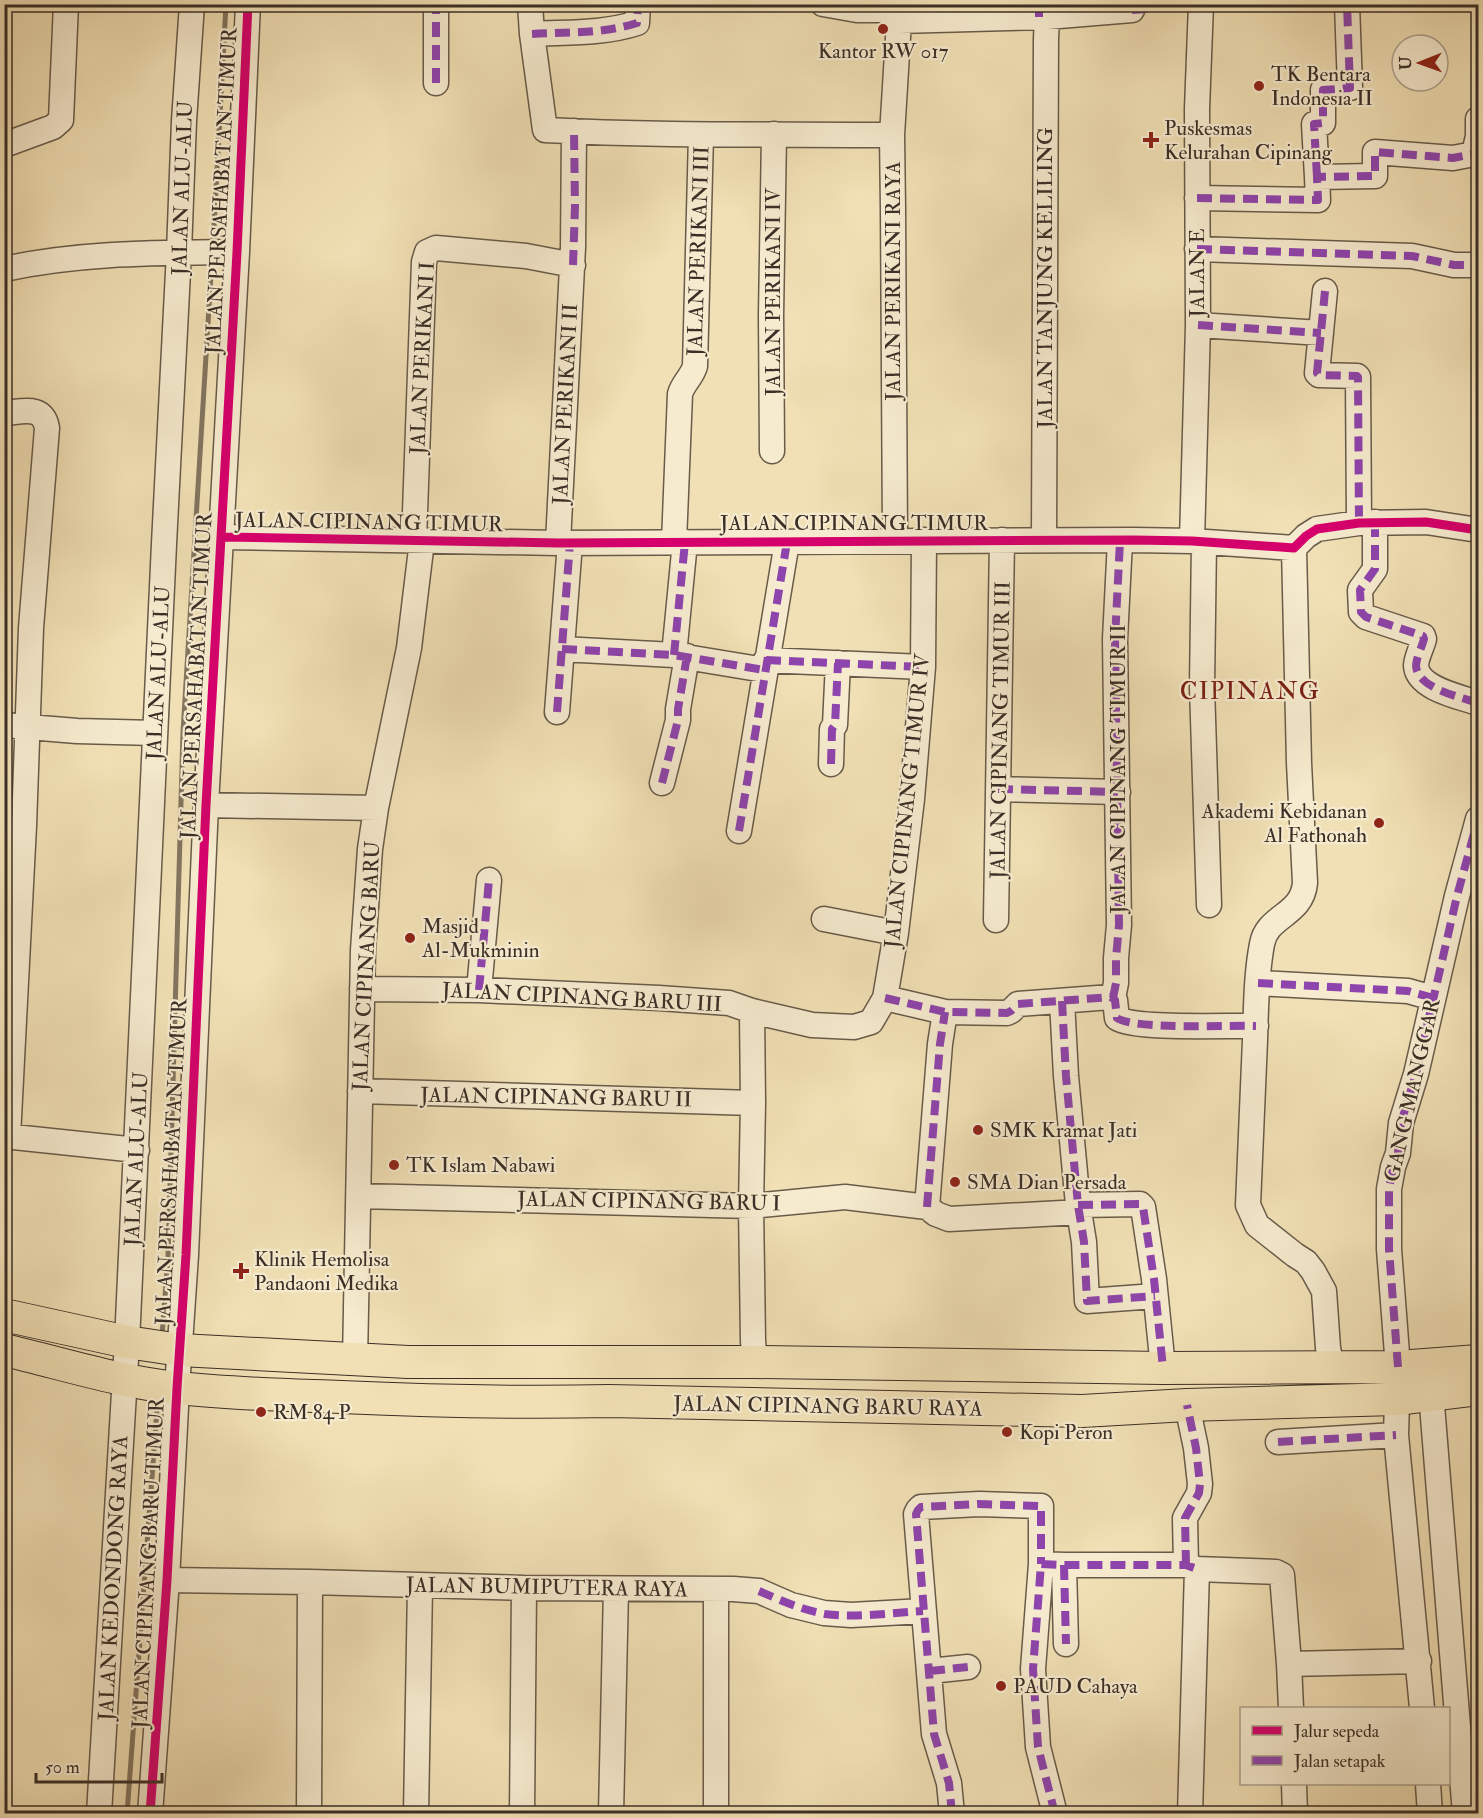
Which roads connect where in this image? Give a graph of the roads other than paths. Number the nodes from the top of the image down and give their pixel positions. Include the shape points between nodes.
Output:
1 (66, 4) edge
2 (192, 4) edge
3 (248, 4) edge
4 (436, 4) edge
5 (530, 4) edge
6 (638, 4) edge
7 (1347, 4) edge
8 (825, 5) edge
9 (1201, 5) edge
10 (1132, 7) edge
11 (888, 12) edge
12 (1042, 13) edge
13 (532, 34) junction
14 (436, 83) dead end
15 (1479, 119) edge
16 (574, 131) junction
17 (774, 134) junction
18 (701, 135) junction
19 (892, 135) junction
20 (4, 146) edge
21 (1317, 177) junction
22 (1197, 198) junction
23 (1197, 249) junction
24 (187, 252) junction
25 (232, 252) junction
26 (573, 265) junction
27 (1479, 266) edge
28 (4, 269) edge
29 (1325, 291) dead end
30 (1198, 325) junction
31 (1321, 333) junction
32 (4, 413) edge
33 (772, 451) dead end
34 (1367, 523) junction
35 (1479, 530) edge
36 (222, 537) junction
37 (1044, 539) junction
38 (418, 540) junction
39 (895, 540) junction
40 (924, 540) junction
41 (1002, 540) junction
42 (1120, 541) junction
43 (680, 542) junction
44 (787, 542) junction
45 (1198, 542) junction
46 (564, 543) junction
47 (1294, 549) junction
48 (562, 649) junction
49 (680, 655) junction
50 (838, 663) junction
51 (765, 665) junction
52 (923, 667) junction
53 (1479, 703) edge
54 (557, 712) dead end
55 (16, 727) edge
56 (155, 733) junction
57 (831, 764) dead end
58 (662, 783) dead end
59 (998, 789) junction
60 (1118, 792) junction
61 (206, 805) junction
62 (376, 808) junction
63 (1479, 819) edge
64 (14, 826) edge
65 (739, 831) dead end
66 (489, 880) dead end
67 (1209, 905) dead end
68 (824, 920) dead end
69 (996, 920) dead end
70 (896, 933) junction
71 (1258, 983) junction
72 (362, 989) junction
73 (479, 990) junction
74 (885, 998) junction
75 (1113, 998) junction
76 (1433, 998) junction
77 (1062, 1002) junction
78 (752, 1011) junction
79 (945, 1012) junction
80 (871, 1022) joint
81 (1256, 1026) junction
82 (360, 1092) junction
83 (753, 1102) junction
84 (6, 1136) edge
85 (137, 1150) junction
86 (359, 1196) junction
87 (751, 1206) junction
88 (927, 1208) junction
89 (1079, 1208) junction
90 (1155, 1296) junction
91 (4, 1315) edge
92 (154, 1346) junction
93 (4, 1350) edge
94 (355, 1360) junction
95 (1479, 1360) edge
96 (755, 1362) junction
97 (1332, 1367) junction
98 (1398, 1367) junction
99 (1163, 1368) junction
100 (1430, 1380) junction
101 (150, 1383) junction
102 (1479, 1389) edge
103 (1396, 1399) junction
104 (1187, 1405) junction
105 (1396, 1435) junction
106 (1278, 1442) dead end
107 (1041, 1564) junction
108 (1064, 1565) junction
109 (1192, 1567) junction
110 (167, 1580) junction
111 (310, 1582) junction
112 (420, 1586) junction
113 (524, 1588) junction
114 (616, 1589) junction
115 (716, 1589) junction
116 (923, 1611) junction
117 (1066, 1644) dead end
118 (1419, 1661) junction
119 (1289, 1664) junction
120 (968, 1667) dead end
121 (930, 1671) junction
122 (1291, 1707) edge
123 (1422, 1707) edge
124 (1294, 1785) edge
125 (1460, 1809) edge
126 (99, 1814) edge
127 (150, 1814) edge
128 (309, 1814) edge
129 (416, 1814) edge
130 (522, 1814) edge
131 (611, 1814) edge
132 (716, 1814) edge
133 (952, 1814) edge
134 (1055, 1814) edge
135 (1190, 1814) edge
136 (1295, 1814) edge

1 - 20 street via 61,120 53,127
2 - 24 street, JALAN ALU-ALU via 184,121
3 - 25 street, JALAN PERSAHABATAN TIMUR
4 - 14 street
5 - 13 street
6 - 13 street via 638,23 630,26 596,32
7 - 21 street via 1350,88 1323,90 1323,123 1314,123
8 - 11 street
9 - 22 street, JALAN E
10 - 12 street
11 - 12 street
11 - 19 street, JALAN PERIKANI RAYA
12 - 37 street, JALAN TANJUNG KELILING via 1046,39
13 - 16 street via 545,130
15 - 21 street via 1474,154 1453,158 1375,152 1375,176
16 - 18 street
16 - 26 street, JALAN PERIKANI II
17 - 18 street
17 - 19 street
17 - 33 street, JALAN PERIKANI IV
18 - 43 street, JALAN PERIKANI III via 695,366 680,394
19 - 39 street, JALAN PERIKANI RAYA
21 - 22 street via 1318,200
22 - 23 street, JALAN E
23 - 27 street via 1412,255 1454,265
23 - 30 street, JALAN E
24 - 25 street
24 - 28 street via 104,255
24 - 56 street, JALAN ALU-ALU
25 - 36 street, JALAN PERSAHABATAN TIMUR
26 - 38 street, JALAN PERIKANI I via 527,248 436,248 427,252
26 - 46 street, JALAN PERIKANI II
29 - 31 street
30 - 31 street
30 - 45 street, JALAN E
31 - 34 street via 1318,375 1358,377
32 - 55 street via 39,412 47,428 31,628
34 - 35 street via 1426,522
34 - 47 street via 1317,529
34 - 53 street via 1375,569 1360,590 1361,612 1423,636 1416,666 1422,679 1432,687
36 - 38 street, JALAN CIPINANG TIMUR
36 - 61 street, JALAN PERSAHABATAN TIMUR
37 - 41 street, JALAN CIPINANG TIMUR
37 - 42 street, JALAN CIPINANG TIMUR
38 - 46 street, JALAN CIPINANG TIMUR
38 - 62 street, JALAN CIPINANG BARU via 409,648
39 - 40 street, JALAN CIPINANG TIMUR
39 - 44 street, JALAN CIPINANG TIMUR
40 - 41 street, JALAN CIPINANG TIMUR
40 - 52 street, JALAN CIPINANG TIMUR IV
41 - 59 street, JALAN CIPINANG TIMUR III
42 - 45 street, JALAN CIPINANG TIMUR
42 - 60 street, JALAN CIPINANG TIMUR II via 1115,639
43 - 44 street, JALAN CIPINANG TIMUR
43 - 46 street, JALAN CIPINANG TIMUR
43 - 49 street, JALAN PERIKANI III
44 - 51 street
45 - 47 street, JALAN CIPINANG TIMUR
45 - 67 street, JALAN E
46 - 48 street, JALAN PERIKANI II
47 - 71 street via 1305,883 1300,903 1266,932
48 - 49 street
48 - 54 street, JALAN PERIKANI II
49 - 51 street
49 - 58 street, JALAN PERIKANI III via 678,720
50 - 51 street
50 - 52 street
50 - 57 street
51 - 65 street
52 - 70 street, JALAN CIPINANG TIMUR IV
55 - 56 street
55 - 64 street
56 - 85 street, JALAN ALU-ALU
59 - 60 street
59 - 69 street, JALAN CIPINANG TIMUR III
60 - 75 street, JALAN CIPINANG TIMUR II via 1119,925
61 - 62 street
61 - 92 street, JALAN PERSAHABATAN TIMUR via 187,1231
62 - 72 street, JALAN CIPINANG BARU
63 - 76 street, GANG MANGGAR
64 - 84 street
66 - 73 street
68 - 70 street
70 - 74 street, JALAN CIPINANG TIMUR IV
71 - 76 street via 1408,991
71 - 81 street
72 - 73 street, JALAN CIPINANG BARU III
72 - 82 street, JALAN CIPINANG BARU
73 - 78 street, JALAN CIPINANG BARU III via 729,1003
74 - 79 street
74 - 80 street, JALAN CIPINANG TIMUR IV
75 - 77 street
75 - 81 street via 1117,1018 1124,1022
76 - 98 street, GANG MANGGAR via 1401,1123 1389,1189 1389,1249
77 - 79 street via 1018,1004 1007,1012
77 - 89 street
78 - 80 street, JALAN CIPINANG BARU III via 812,1025 854,1027
78 - 83 street
79 - 88 street
81 - 97 street via 1248,1205 1257,1225 1306,1262 1324,1291
82 - 83 street, JALAN CIPINANG BARU II
82 - 86 street, JALAN CIPINANG BARU
83 - 87 street
84 - 85 street
85 - 92 street, JALAN ALU-ALU
86 - 87 street, JALAN CIPINANG BARU I
86 - 94 street, JALAN CIPINANG BARU
87 - 88 street, JALAN CIPINANG BARU I via 845,1197
87 - 96 street
88 - 89 street, JALAN CIPINANG BARU I via 949,1219
89 - 90 street, JALAN CIPINANG BARU I via 1140,1204 1143,1207
89 - 90 street via 1087,1301
90 - 99 street
91 - 92 main road, JALAN CIPINANG BARU RAYA
92 - 94 main road, JALAN CIPINANG BARU RAYA
92 - 101 street, JALAN CIPINANG BARU TIMUR
92 - 101 street, JALAN KEDONDONG RAYA
93 - 101 main road, JALAN CIPINANG BARU RAYA
94 - 96 main road, JALAN CIPINANG BARU RAYA
95 - 100 main road, JALAN CIPINANG BARU RAYA
96 - 99 main road, JALAN CIPINANG BARU RAYA
97 - 98 main road, JALAN CIPINANG BARU RAYA
97 - 99 main road, JALAN CIPINANG BARU RAYA
98 - 100 main road, JALAN CIPINANG BARU RAYA
98 - 103 street, GANG MANGGAR
100 - 102 main road, JALAN CIPINANG BARU RAYA
100 - 103 main road, JALAN CIPINANG BARU RAYA
100 - 125 street
101 - 104 main road, JALAN CIPINANG BARU RAYA via 331,1397 520,1402 1082,1411
101 - 110 street, JALAN CIPINANG BARU TIMUR
101 - 126 street, JALAN KEDONDONG RAYA via 110,1650
103 - 104 main road, JALAN CIPINANG BARU RAYA
103 - 105 street, GANG MANGGAR
104 - 109 street via 1200,1484 1185,1518
105 - 106 street
105 - 118 street, GANG MANGGAR
107 - 108 street
107 - 116 street via 1041,1506 980,1504 921,1508 916,1514
107 - 134 street via 1034,1669 1038,1747
108 - 109 street
108 - 117 street
109 - 119 street via 1282,1575
109 - 135 street
110 - 111 street, JALAN BUMIPUTERA RAYA
110 - 127 street, JALAN CIPINANG BARU TIMUR
111 - 112 street, JALAN BUMIPUTERA RAYA
111 - 128 street
112 - 113 street, JALAN BUMIPUTERA RAYA
112 - 129 street
113 - 114 street, JALAN BUMIPUTERA RAYA
113 - 130 street
114 - 115 street, JALAN BUMIPUTERA RAYA
114 - 131 street
115 - 116 street, JALAN BUMIPUTERA RAYA via 759,1591 791,1605 824,1613
115 - 132 street
116 - 121 street
118 - 119 street
118 - 123 street, GANG MANGGAR
119 - 122 street
120 - 121 street
121 - 133 street via 934,1734 949,1783
124 - 136 street

